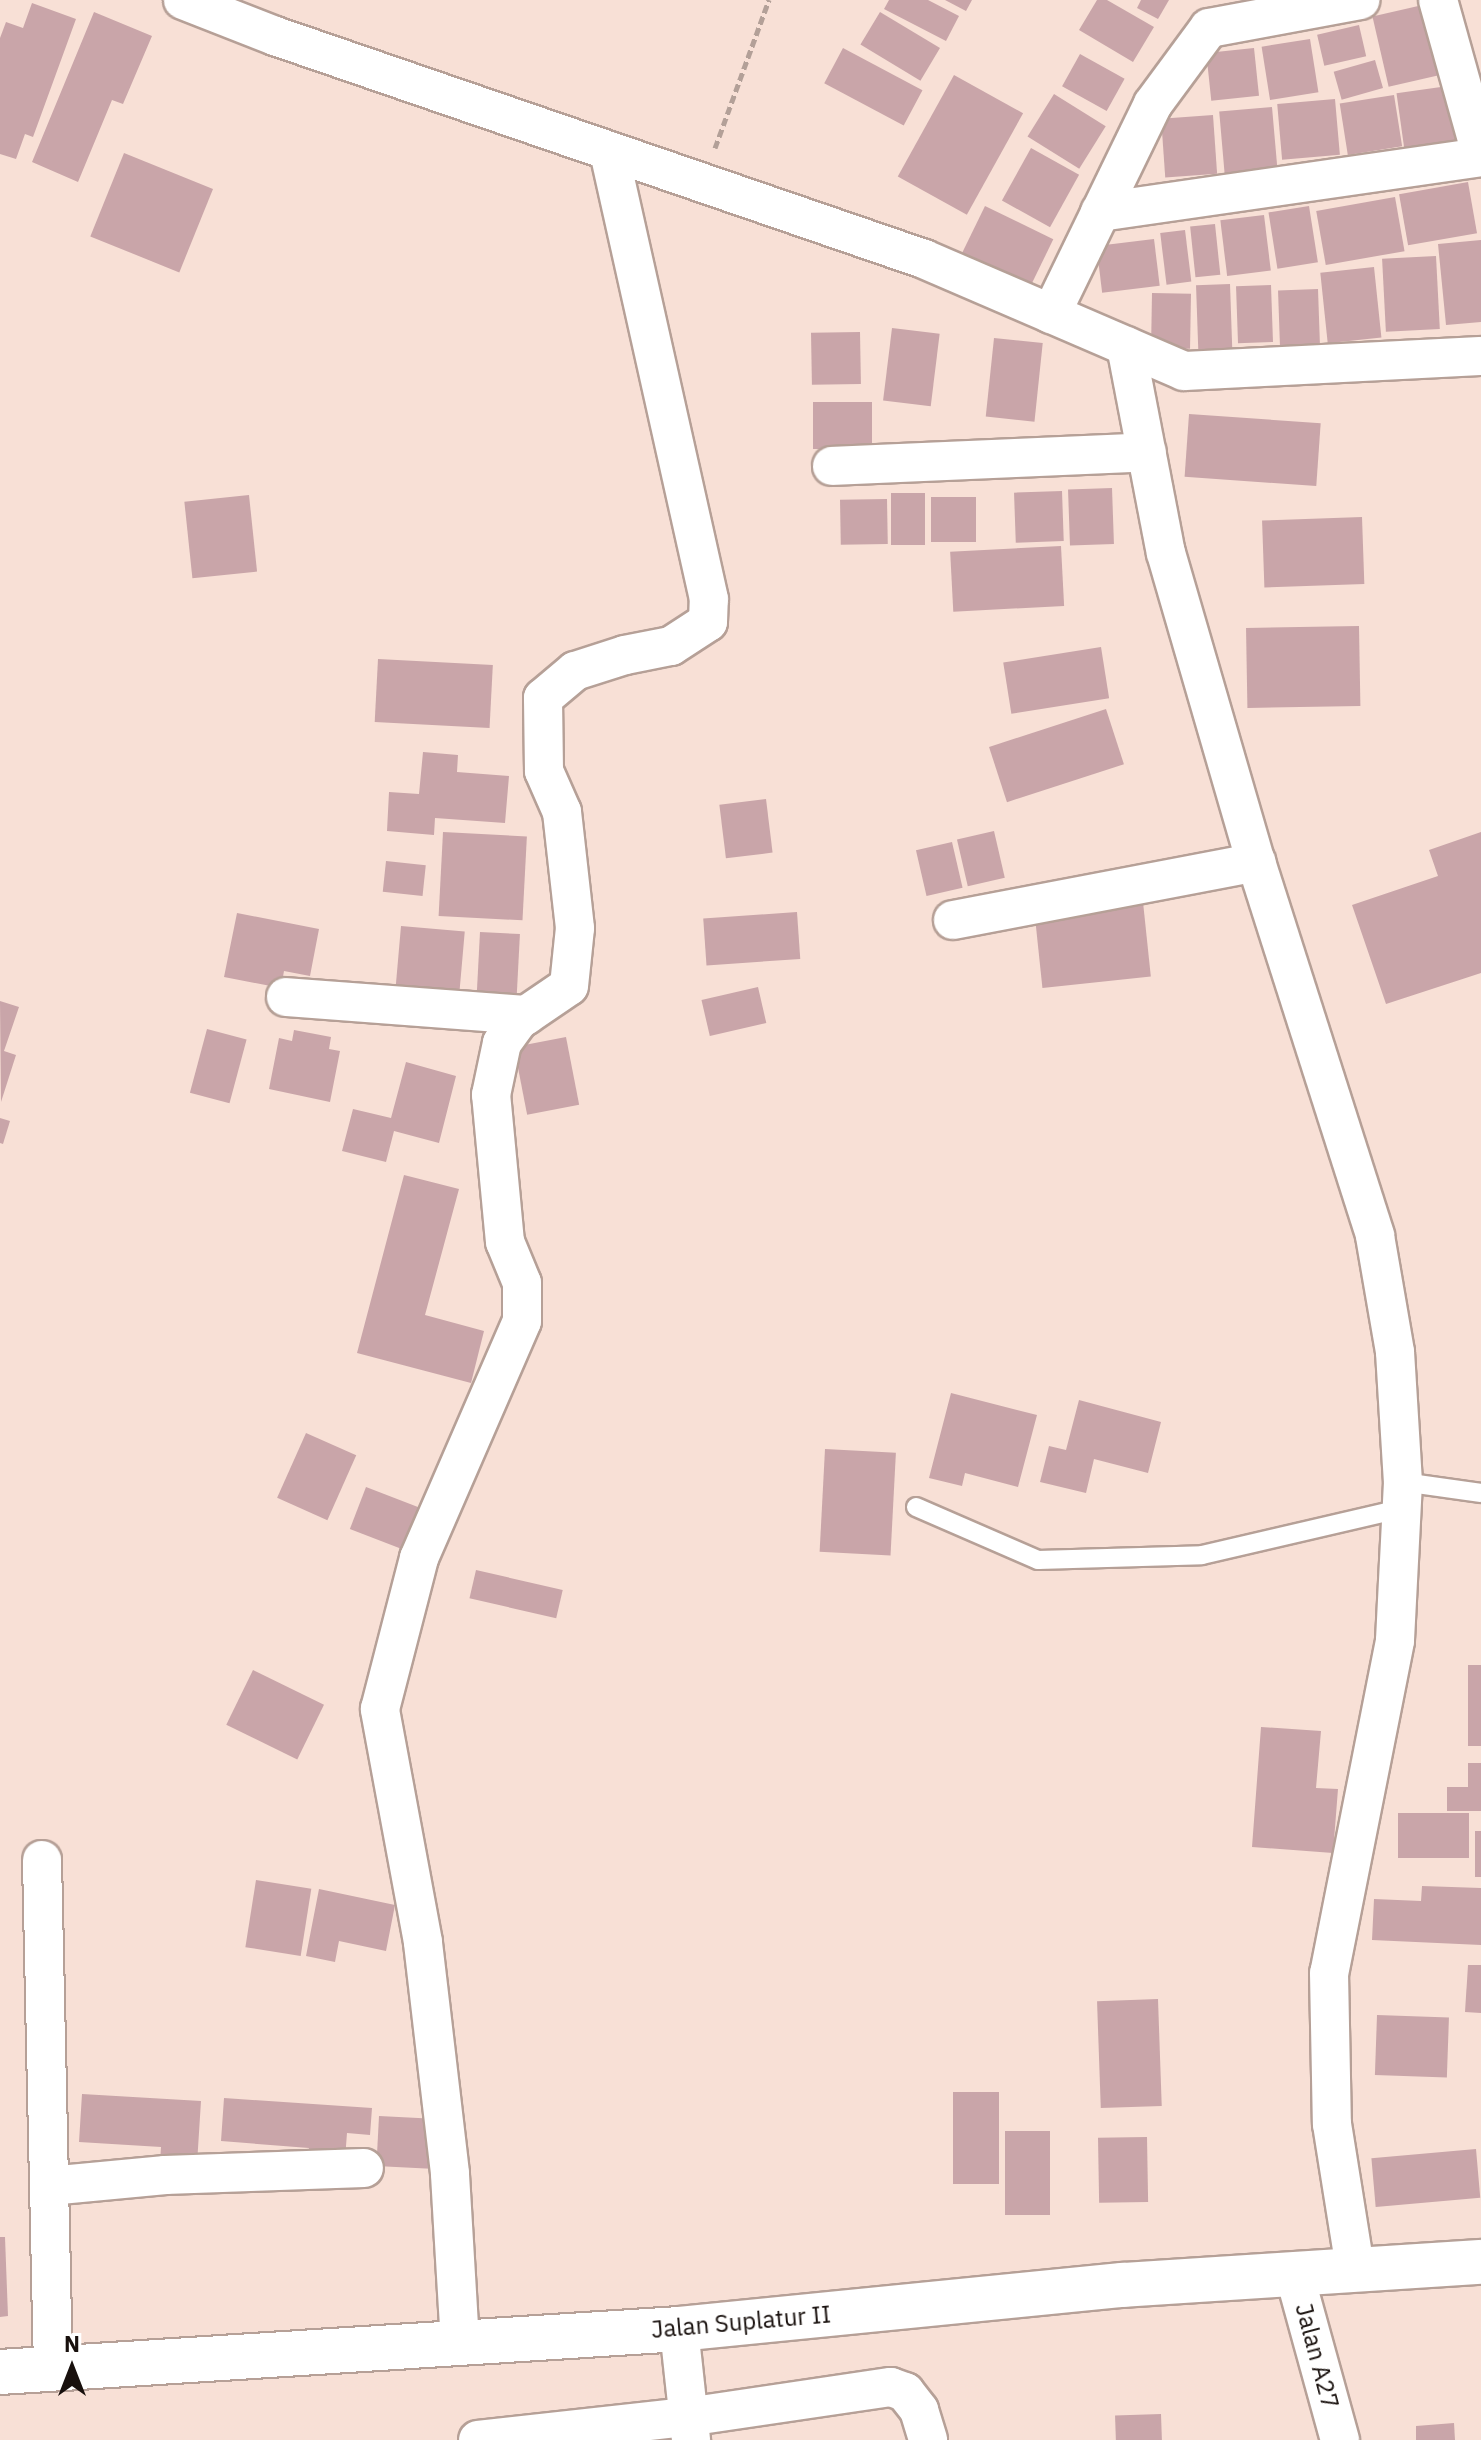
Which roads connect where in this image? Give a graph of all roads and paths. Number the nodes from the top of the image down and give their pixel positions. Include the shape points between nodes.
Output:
1 (183, 0) edge
2 (769, 0) edge
3 (1360, 0) edge
4 (1438, 0) edge
5 (1212, 14) edge
6 (609, 151) junction
7 (1481, 156) edge
8 (702, 183) junction
9 (1100, 212) junction
10 (1051, 314) junction
11 (1126, 346) junction
12 (1481, 356) edge
13 (1147, 452) junction
14 (832, 466) dead end
15 (1256, 862) junction
16 (953, 920) dead end
17 (286, 997) dead end
18 (526, 1015) junction
19 (1481, 1493) edge
20 (1401, 1496) junction
21 (916, 1507) dead end
22 (42, 1860) dead end
23 (364, 2168) dead end
24 (49, 2186) junction
25 (1481, 2262) edge
26 (1355, 2268) junction
27 (1294, 2273) junction
28 (679, 2329) junction
29 (460, 2343) junction
30 (53, 2369) junction
31 (0, 2372) edge
32 (689, 2429) edge
33 (478, 2440) edge
34 (928, 2440) edge
35 (1340, 2440) edge

1 - 6 street
2 - 8 path
3 - 5 street
4 - 7 street
5 - 9 street via 1153,104
6 - 8 street
6 - 18 street via 709,599 708,622 671,646 575,671 543,698 544,771 562,812 575,928 569,986
7 - 9 street
8 - 10 street via 924,259
9 - 10 street
10 - 11 street
11 - 12 street via 1184,371
11 - 13 street
13 - 14 street
13 - 15 street via 1166,553
15 - 16 street
15 - 20 street via 1375,1236 1395,1352
17 - 18 street
18 - 29 street via 502,1043 491,1095 505,1242 522,1283 522,1321 419,1558 380,1709 423,1942 450,2173
19 - 20 lane
20 - 21 lane via 1202,1555 1038,1560
20 - 26 street via 1395,1641 1329,1973 1332,2124
22 - 24 street
23 - 24 street via 165,2175
24 - 30 street
25 - 26 street, Jalan Suplatur II
26 - 27 street, Jalan Suplatur II
27 - 28 street, Jalan Suplatur II
27 - 35 street, Jalan A27
28 - 29 street, Jalan Suplatur II
28 - 32 street
29 - 30 street, Jalan Suplatur II
30 - 31 street, Jalan Suplatur II
32 - 33 street
32 - 34 street via 891,2387 905,2392 919,2410

